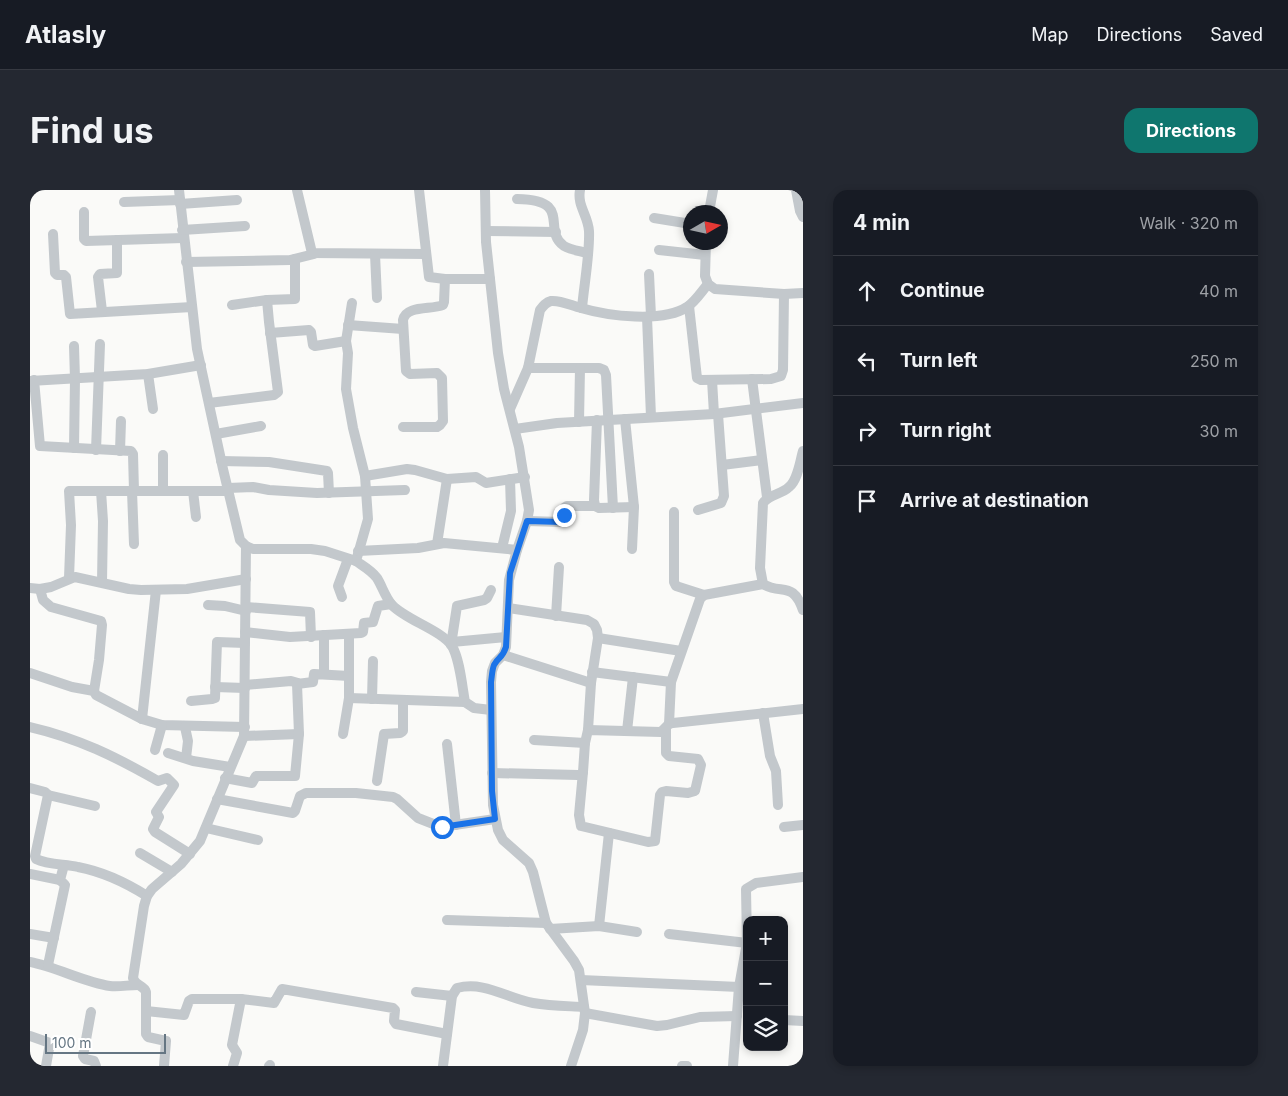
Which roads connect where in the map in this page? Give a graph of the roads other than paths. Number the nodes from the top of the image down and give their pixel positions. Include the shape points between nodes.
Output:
1 (297, 190) edge
2 (419, 190) edge
3 (485, 190) edge
4 (580, 190) edge
5 (713, 190) edge
6 (796, 190) edge
7 (179, 198) edge
8 (517, 199) dead end
9 (237, 200) dead end
10 (124, 202) dead end
11 (710, 205) edge
12 (84, 212) dead end
13 (803, 217) edge
14 (654, 218) dead end
15 (683, 223) edge
16 (245, 226) dead end
17 (486, 231) junction
18 (556, 232) junction
19 (53, 234) dead end
20 (183, 234) junction
21 (117, 240) junction
22 (659, 250) dead end
23 (705, 250) edge
24 (587, 253) junction
25 (314, 254) junction
26 (375, 254) junction
27 (426, 254) junction
28 (705, 255) junction
29 (295, 259) junction
30 (186, 262) junction
31 (649, 274) dead end
32 (445, 279) junction
33 (490, 279) junction
34 (708, 284) junction
35 (803, 293) edge
36 (784, 294) junction
37 (377, 298) dead end
38 (268, 300) junction
39 (352, 303) dead end
40 (232, 305) dead end
41 (192, 306) junction
42 (689, 306) junction
43 (582, 308) junction
44 (102, 311) junction
45 (649, 316) junction
46 (348, 326) junction
47 (403, 329) junction
48 (270, 333) junction
49 (346, 341) junction
50 (100, 344) dead end
51 (74, 346) dead end
52 (201, 365) junction
53 (528, 368) junction
54 (580, 368) junction
55 (148, 374) junction
56 (98, 378) junction
57 (75, 379) junction
58 (752, 379) junction
59 (712, 380) junction
60 (32, 381) edge
61 (209, 403) junction
62 (803, 403) edge
63 (757, 408) junction
64 (153, 409) dead end
65 (510, 409) junction
66 (716, 414) junction
67 (651, 417) junction
68 (625, 418) junction
69 (602, 420) junction
70 (121, 421) dead end
71 (578, 422) junction
72 (261, 426) dead end
73 (403, 427) dead end
74 (515, 429) junction
75 (216, 434) junction
76 (74, 448) junction
77 (96, 450) junction
78 (803, 450) edge
79 (120, 451) junction
80 (162, 455) dead end
81 (762, 460) junction
82 (221, 461) junction
83 (722, 465) junction
84 (365, 476) junction
85 (525, 477) junction
86 (447, 479) junction
87 (510, 479) junction
88 (228, 490) junction
89 (405, 490) dead end
90 (102, 491) junction
91 (133, 491) junction
92 (163, 491) junction
93 (192, 491) junction
94 (366, 491) junction
95 (329, 492) junction
96 (767, 497) junction
97 (595, 506) junction
98 (634, 507) junction
99 (613, 508) junction
100 (698, 510) dead end
101 (674, 512) dead end
102 (196, 518) dead end
103 (527, 521) junction
104 (134, 544) dead end
105 (437, 544) junction
106 (246, 546) junction
107 (502, 548) junction
108 (632, 548) dead end
109 (517, 550) junction
110 (354, 557) junction
111 (559, 567) dead end
112 (69, 578) junction
113 (246, 578) junction
114 (102, 582) junction
115 (762, 584) junction
116 (35, 589) edge
117 (156, 590) junction
118 (491, 590) dead end
119 (704, 594) junction
120 (342, 597) dead end
121 (390, 604) junction
122 (208, 605) dead end
123 (508, 608) junction
124 (246, 609) junction
125 (803, 610) edge
126 (556, 616) junction
127 (246, 632) junction
128 (349, 634) junction
129 (324, 635) junction
130 (311, 636) junction
131 (506, 637) junction
132 (598, 638) junction
133 (246, 643) junction
134 (451, 644) junction
135 (681, 651) junction
136 (503, 655) junction
137 (373, 660) dead end
138 (592, 672) junction
139 (30, 673) edge
140 (324, 674) junction
141 (349, 676) junction
142 (634, 677) junction
143 (671, 682) junction
144 (298, 683) junction
145 (591, 683) junction
146 (245, 686) junction
147 (215, 687) junction
148 (94, 691) junction
149 (349, 698) junction
150 (372, 699) junction
151 (403, 700) junction
152 (191, 701) dead end
153 (465, 702) junction
154 (803, 709) edge
155 (491, 710) junction
156 (763, 713) junction
157 (142, 719) junction
158 (162, 725) junction
159 (30, 727) edge
160 (185, 727) junction
161 (667, 727) junction
162 (588, 730) junction
163 (244, 731) junction
164 (627, 731) junction
165 (299, 734) junction
166 (343, 734) dead end
167 (534, 740) dead end
168 (585, 742) junction
169 (447, 744) dead end
170 (155, 750) dead end
171 (168, 753) dead end
172 (186, 758) junction
173 (230, 767) junction
174 (583, 772) junction
175 (492, 773) junction
176 (225, 778) junction
177 (377, 781) dead end
178 (30, 788) edge
179 (48, 795) junction
180 (217, 799) junction
181 (778, 805) dead end
182 (94, 806) dead end
183 (495, 819) junction
184 (456, 825) junction
185 (803, 825) edge
186 (784, 826) dead end
187 (206, 828) junction
188 (609, 833) junction
189 (258, 840) dead end
190 (140, 853) dead end
191 (190, 854) junction
192 (64, 865) junction
193 (172, 872) junction
194 (30, 874) edge
195 (803, 877) edge
196 (60, 880) junction
197 (148, 896) junction
198 (746, 916) edge
199 (447, 920) dead end
200 (548, 926) junction
201 (599, 926) junction
202 (637, 932) dead end
203 (30, 934) edge
204 (669, 934) dead end
205 (54, 938) junction
206 (743, 943) edge
207 (744, 961) edge
208 (31, 963) edge
209 (48, 965) junction
210 (581, 980) junction
211 (138, 985) junction
212 (739, 987) junction
213 (416, 992) dead end
214 (452, 996) junction
215 (241, 999) junction
216 (585, 1010) junction
217 (146, 1011) junction
218 (90, 1012) dead end
219 (788, 1020) edge
220 (803, 1021) edge
221 (740, 1023) edge
222 (447, 1034) junction
223 (30, 1036) edge
224 (46, 1066) edge
225 (96, 1066) edge
226 (164, 1066) edge
227 (233, 1066) edge
228 (442, 1066) edge
229 (570, 1066) edge
230 (682, 1066) edge
231 (687, 1066) edge
232 (733, 1066) edge

1 - 25 street
2 - 27 street
3 - 17 street
4 - 24 street via 579,204 589,232
5 - 11 street
6 - 13 street
7 - 9 street
7 - 10 street
7 - 20 street
8 - 18 street via 540,202 551,208
12 - 21 street via 85,240
14 - 15 street
16 - 20 street
17 - 18 street
17 - 33 street
18 - 24 street via 565,246
19 - 44 street via 55,274 66,277 69,314
20 - 21 street
20 - 30 street
21 - 44 street via 117,273 100,274 98,277
22 - 28 street
23 - 28 street
24 - 43 street
25 - 26 street
25 - 29 street
26 - 27 street
26 - 37 street
27 - 32 street via 429,277
28 - 34 street
29 - 30 street
29 - 38 street via 296,298
30 - 41 street
31 - 45 street
32 - 33 street
32 - 47 street via 442,305 406,313
33 - 65 street via 501,373
34 - 36 street via 715,288
34 - 42 street
35 - 36 street
36 - 58 street via 781,376
38 - 40 street
38 - 48 street
39 - 46 street
41 - 44 street
41 - 52 street
42 - 45 street
42 - 59 street via 697,378
43 - 45 street via 611,314
43 - 53 street via 559,301 544,304
45 - 67 street
46 - 47 street
46 - 49 street
47 - 73 street via 406,371 410,374 438,373 442,378 443,421 437,426
48 - 49 street via 309,330 315,346
48 - 61 street via 278,392
49 - 84 street via 347,396
50 - 56 street
51 - 57 street
52 - 55 street
52 - 61 street
53 - 54 street
53 - 65 street
54 - 69 street via 604,370
54 - 71 street
55 - 56 street
55 - 64 street
56 - 57 street
56 - 77 street
57 - 60 street
57 - 76 street
58 - 59 street
58 - 63 street
59 - 66 street
60 - 76 street via 39,444 43,447
61 - 75 street
62 - 63 street
63 - 66 street
63 - 81 street
65 - 74 street
66 - 67 street
66 - 83 street
67 - 68 street
68 - 69 street
68 - 98 street
69 - 71 street
69 - 97 street
69 - 99 street
70 - 79 street
71 - 74 street
72 - 75 street
74 - 85 street
75 - 82 street
76 - 77 street
77 - 79 street
78 - 96 street via 791,486
79 - 91 street via 134,454
80 - 92 street
81 - 83 street
81 - 96 street
82 - 88 street
82 - 95 street via 269,462 326,471
83 - 100 street via 724,500
84 - 86 street via 407,469
84 - 94 street
85 - 87 street
85 - 103 street
86 - 87 street via 476,477 486,483
86 - 105 street
87 - 107 street via 511,511
88 - 93 street
88 - 95 street via 252,487
88 - 106 street via 240,540
89 - 94 street
90 - 91 street
90 - 112 street via 69,491
90 - 114 street
91 - 92 street
91 - 104 street
92 - 93 street
93 - 102 street
94 - 95 street
94 - 110 street via 368,519
96 - 115 street via 761,513
97 - 99 street
97 - 103 street via 567,506 562,522
98 - 99 street
98 - 108 street
101 - 119 street via 674,582
103 - 109 street
105 - 107 street
105 - 110 street
106 - 110 street via 253,549 311,549
106 - 113 street
107 - 109 street
109 - 123 street via 509,580
110 - 120 street via 338,586
110 - 121 street via 377,578
111 - 126 street
112 - 114 street
112 - 116 street via 51,587
113 - 117 street via 198,588
113 - 124 street
114 - 117 street via 129,589
115 - 119 street
115 - 125 street via 789,590
116 - 148 street via 51,607 101,621
117 - 157 street
118 - 134 street via 484,600 457,606
119 - 135 street
121 - 128 street via 378,606 374,622 364,623 362,633
121 - 134 street
122 - 124 street
123 - 126 street
123 - 131 street
124 - 127 street
124 - 130 street via 310,612
126 - 132 street via 587,620 594,624
127 - 130 street
127 - 133 street
128 - 129 street
128 - 141 street
129 - 130 street
129 - 140 street
131 - 134 street
131 - 136 street
132 - 135 street
132 - 138 street
133 - 146 street
133 - 147 street via 216,643
134 - 153 street
135 - 143 street
136 - 145 street
136 - 155 street via 492,671
137 - 150 street
138 - 142 street
138 - 145 street
139 - 148 street
140 - 141 street
140 - 144 street via 314,674 312,682
141 - 149 street
142 - 143 street
142 - 164 street
143 - 161 street
144 - 146 street
144 - 165 street
145 - 162 street
146 - 147 street
146 - 163 street
147 - 152 street via 214,699
148 - 157 street
149 - 150 street
149 - 166 street
150 - 151 street
151 - 153 street
151 - 177 street via 403,731 384,734
153 - 155 street via 474,708
154 - 156 street
155 - 175 street
156 - 161 street
156 - 181 street via 770,756 776,771
157 - 158 street
158 - 160 street
158 - 170 street
159 - 191 street via 100,750 158,781 167,778 174,785 156,812 159,817 153,829
160 - 163 street
160 - 172 street via 188,742
161 - 164 street via 661,732
161 - 188 street via 666,753 700,761 695,791 662,792 655,841
162 - 164 street
162 - 168 street
163 - 165 street
163 - 173 street
165 - 176 street via 295,776 256,776 252,783
167 - 168 street
168 - 174 street
169 - 184 street
171 - 172 street
172 - 173 street
173 - 176 street
174 - 175 street via 578,775
174 - 188 street via 581,826
175 - 183 street
176 - 180 street
178 - 179 street
179 - 182 street
179 - 192 street via 35,858
180 - 184 street via 292,812 302,794 356,793 393,797 418,818 442,827
180 - 187 street
183 - 184 street
183 - 200 street via 503,840 533,872
185 - 186 street
187 - 189 street
187 - 191 street
188 - 201 street
190 - 193 street
191 - 193 street
192 - 196 street
192 - 197 street via 112,876
193 - 197 street
194 - 196 street
195 - 198 street via 756,883 746,889
196 - 205 street via 65,885
197 - 211 street via 134,978
199 - 200 street
200 - 201 street
200 - 210 street via 574,961
201 - 202 street
203 - 205 street
204 - 206 street
205 - 209 street
207 - 212 street
208 - 209 street
209 - 211 street via 110,986
210 - 212 street
210 - 216 street
211 - 217 street via 146,992
212 - 221 street
213 - 214 street
214 - 216 street via 456,988 475,986 532,1003
214 - 222 street
215 - 217 street via 190,1000 183,1015
215 - 222 street via 272,1004 280,990 394,1008 396,1024
215 - 227 street via 232,1045 237,1054
216 - 221 street via 657,1026 700,1016
216 - 229 street via 583,1030
217 - 226 street via 147,1036 166,1041
218 - 225 street via 83,1056 94,1061
219 - 220 street
221 - 232 street
222 - 228 street
223 - 224 street via 50,1043
230 - 231 street

